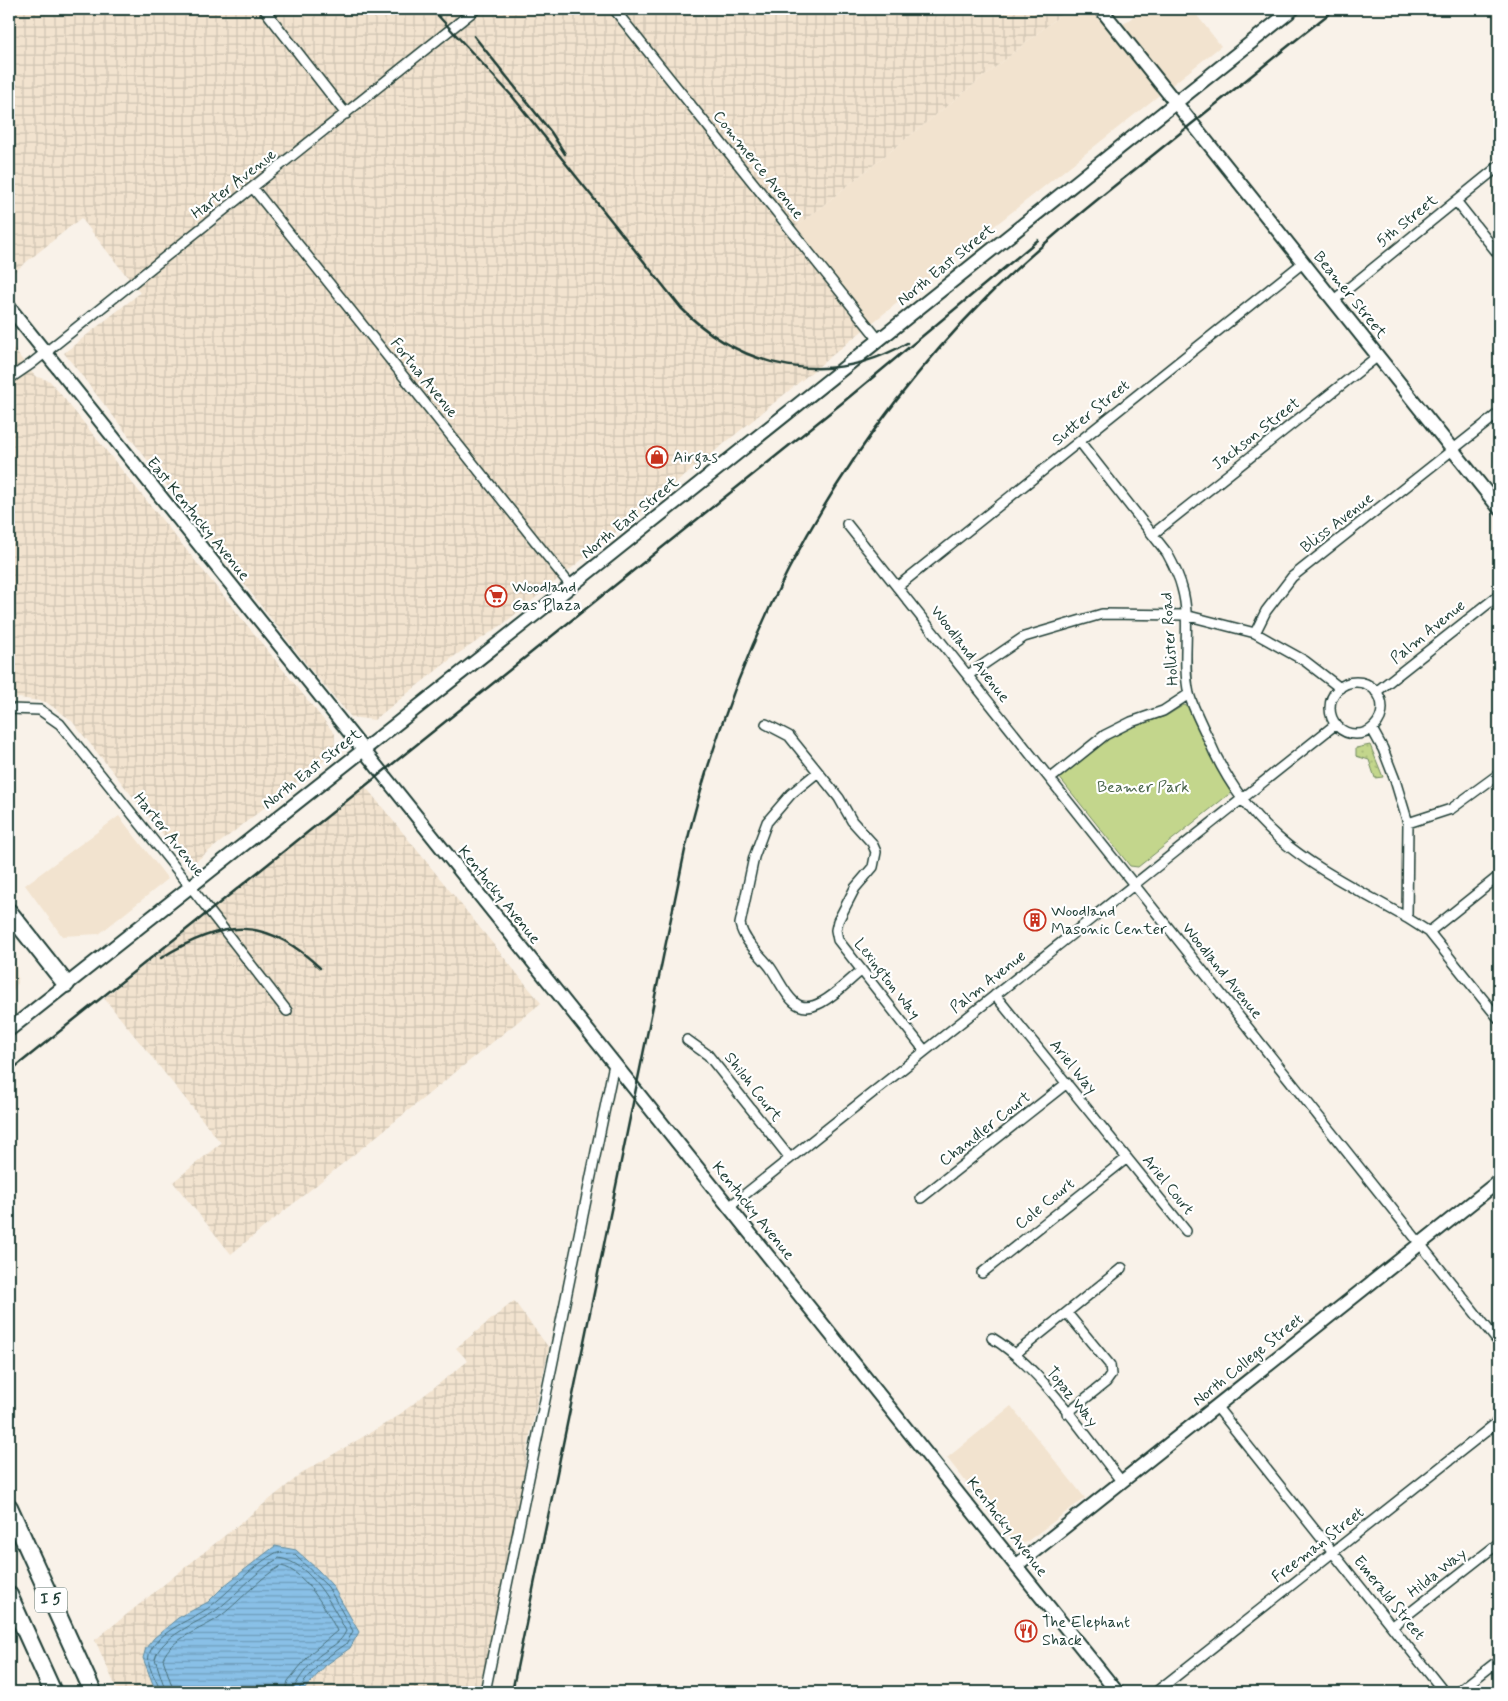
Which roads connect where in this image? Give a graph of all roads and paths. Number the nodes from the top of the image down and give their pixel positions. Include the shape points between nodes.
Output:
1 (264, 9) edge
2 (476, 9) edge
3 (614, 9) edge
4 (1101, 9) edge
5 (1293, 9) edge
6 (1175, 102) junction
7 (346, 114) junction
8 (1499, 166) edge
9 (253, 188) junction
10 (1456, 200) junction
11 (1499, 255) edge
12 (1304, 262) junction
13 (1334, 300) junction
14 (9, 307) edge
15 (879, 340) junction
16 (45, 353) junction
17 (1378, 356) junction
18 (9, 379) edge
19 (1499, 413) edge
20 (1080, 442) junction
21 (1453, 450) junction
22 (1499, 508) edge
23 (847, 524) dead end
24 (1153, 534) junction
25 (571, 586) junction
26 (897, 587) junction
27 (1499, 595) edge
28 (1185, 615) junction
29 (1255, 633) junction
30 (968, 675) junction
31 (1340, 688) junction
32 (1376, 692) junction
33 (1189, 694) junction
34 (9, 709) edge
35 (766, 724) dead end
36 (1336, 724) junction
37 (1372, 729) junction
38 (362, 750) junction
39 (818, 772) junction
40 (1499, 774) edge
41 (1050, 779) junction
42 (1242, 799) junction
43 (1408, 823) junction
44 (1499, 876) edge
45 (1134, 885) junction
46 (190, 886) junction
47 (9, 912) edge
48 (1407, 918) junction
49 (1429, 932) junction
50 (861, 970) junction
51 (66, 984) junction
52 (996, 995) junction
53 (287, 1010) dead end
54 (1499, 1019) edge
55 (9, 1030) edge
56 (687, 1040) dead end
57 (925, 1051) junction
58 (614, 1064) junction
59 (1067, 1083) junction
60 (790, 1158) junction
61 (1127, 1158) junction
62 (1499, 1181) edge
63 (921, 1198) dead end
64 (729, 1207) junction
65 (1186, 1232) dead end
66 (1420, 1244) junction
67 (1122, 1268) dead end
68 (982, 1273) dead end
69 (1067, 1313) junction
70 (992, 1338) dead end
71 (1499, 1343) edge
72 (1015, 1354) junction
73 (1216, 1406) junction
74 (1067, 1413) junction
75 (1499, 1421) edge
76 (1122, 1482) junction
77 (9, 1507) edge
78 (1499, 1543) edge
79 (1333, 1552) junction
80 (1016, 1565) junction
81 (9, 1595) edge
82 (1393, 1626) junction
83 (1499, 1660) edge
84 (53, 1692) edge
85 (93, 1692) edge
86 (485, 1692) edge
87 (1117, 1692) edge
88 (1156, 1692) edge
89 (1444, 1692) edge
90 (1458, 1692) edge

1 - 7 street
2 - 7 street, Harter Avenue
3 - 15 street, Commerce Avenue
4 - 6 street, Beamer Street
5 - 6 street, North East Street
6 - 12 street, Beamer Street
6 - 15 street, North East Street
7 - 9 street, Harter Avenue
8 - 10 street, 5th Street
9 - 16 street, Harter Avenue
9 - 25 street, Fortna Avenue
10 - 11 street
10 - 13 street, 5th Street
12 - 13 street, Beamer Street
12 - 20 street, Sutter Street
13 - 17 street, Beamer Street
14 - 16 street, East Kentucky Avenue
15 - 25 street, North East Street
16 - 18 street, Harter Avenue
16 - 38 street, East Kentucky Avenue
17 - 21 street, Beamer Street
17 - 24 street, Jackson Street
19 - 21 street, Bliss Avenue
20 - 24 street, Hollister Road
20 - 26 street, Sutter Street
21 - 22 street, Beamer Street
21 - 29 street, Bliss Avenue via 1292,577 1266,611
23 - 26 street, Woodland Avenue
24 - 28 street, Hollister Road via 1176,570 1183,589
25 - 38 street, North East Street
26 - 30 street, Woodland Avenue
27 - 32 street, Palm Avenue
28 - 29 street
28 - 30 street via 1102,614 1024,638
28 - 33 street, Hollister Road
29 - 31 street via 1305,661
30 - 41 street, Woodland Avenue
31 - 32 street via 1359,683
31 - 36 street via 1330,705
32 - 37 street via 1382,711
33 - 41 street via 1163,711 1105,735
33 - 42 street, Hollister Road via 1212,749
34 - 46 street, Harter Avenue via 40,710 60,724
35 - 39 street via 789,736
36 - 37 street via 1353,734
36 - 42 street, Palm Avenue
37 - 43 street via 1383,748
38 - 46 street, North East Street
38 - 58 street, Kentucky Avenue
39 - 50 street, Lexington Way via 876,852 872,868 855,888 836,930 838,940
39 - 50 street via 778,807 759,839 740,924 742,935 779,979 788,996 804,1008 824,1003
40 - 43 street via 1451,809
41 - 45 street, Woodland Avenue
42 - 45 street, Palm Avenue
42 - 48 street, Hollister Road via 1261,823 1302,858
43 - 48 street
44 - 49 street
45 - 52 street, Palm Avenue
45 - 66 street, Woodland Avenue
46 - 51 street, North East Street
46 - 53 street, Harter Avenue
47 - 51 highway
48 - 49 street, Hollister Road
49 - 54 street, Hollister Road
50 - 57 street, Lexington Way
51 - 55 street, North East Street
52 - 57 street, Palm Avenue
52 - 59 street, Ariel Way
56 - 60 street, Shiloh Court via 708,1055
57 - 60 street, Palm Avenue
58 - 64 street, Kentucky Avenue
58 - 86 street
59 - 61 street, Ariel Way
59 - 63 street, Chandler Court
60 - 64 street, Palm Avenue
61 - 65 street, Ariel Court
61 - 68 street, Cole Court
62 - 66 street, North College Street
64 - 80 street, Kentucky Avenue
66 - 71 street, Woodland Avenue
66 - 73 street, North College Street
67 - 69 street
69 - 72 street
69 - 74 street via 1110,1365 1111,1375
70 - 72 street, Topaz Way
72 - 74 street, Topaz Way
73 - 76 street, North College Street
73 - 79 street, Emerald Street
74 - 76 street, Topaz Way
75 - 79 street, Freeman Street
76 - 80 street, North College Street
77 - 85 highway, I 5
78 - 82 street, Hilda Way
79 - 82 street, Emerald Street
79 - 88 street, Freeman Street
80 - 87 street, Kentucky Avenue
81 - 84 highway, I 5
82 - 89 street, Emerald Street
83 - 90 street

